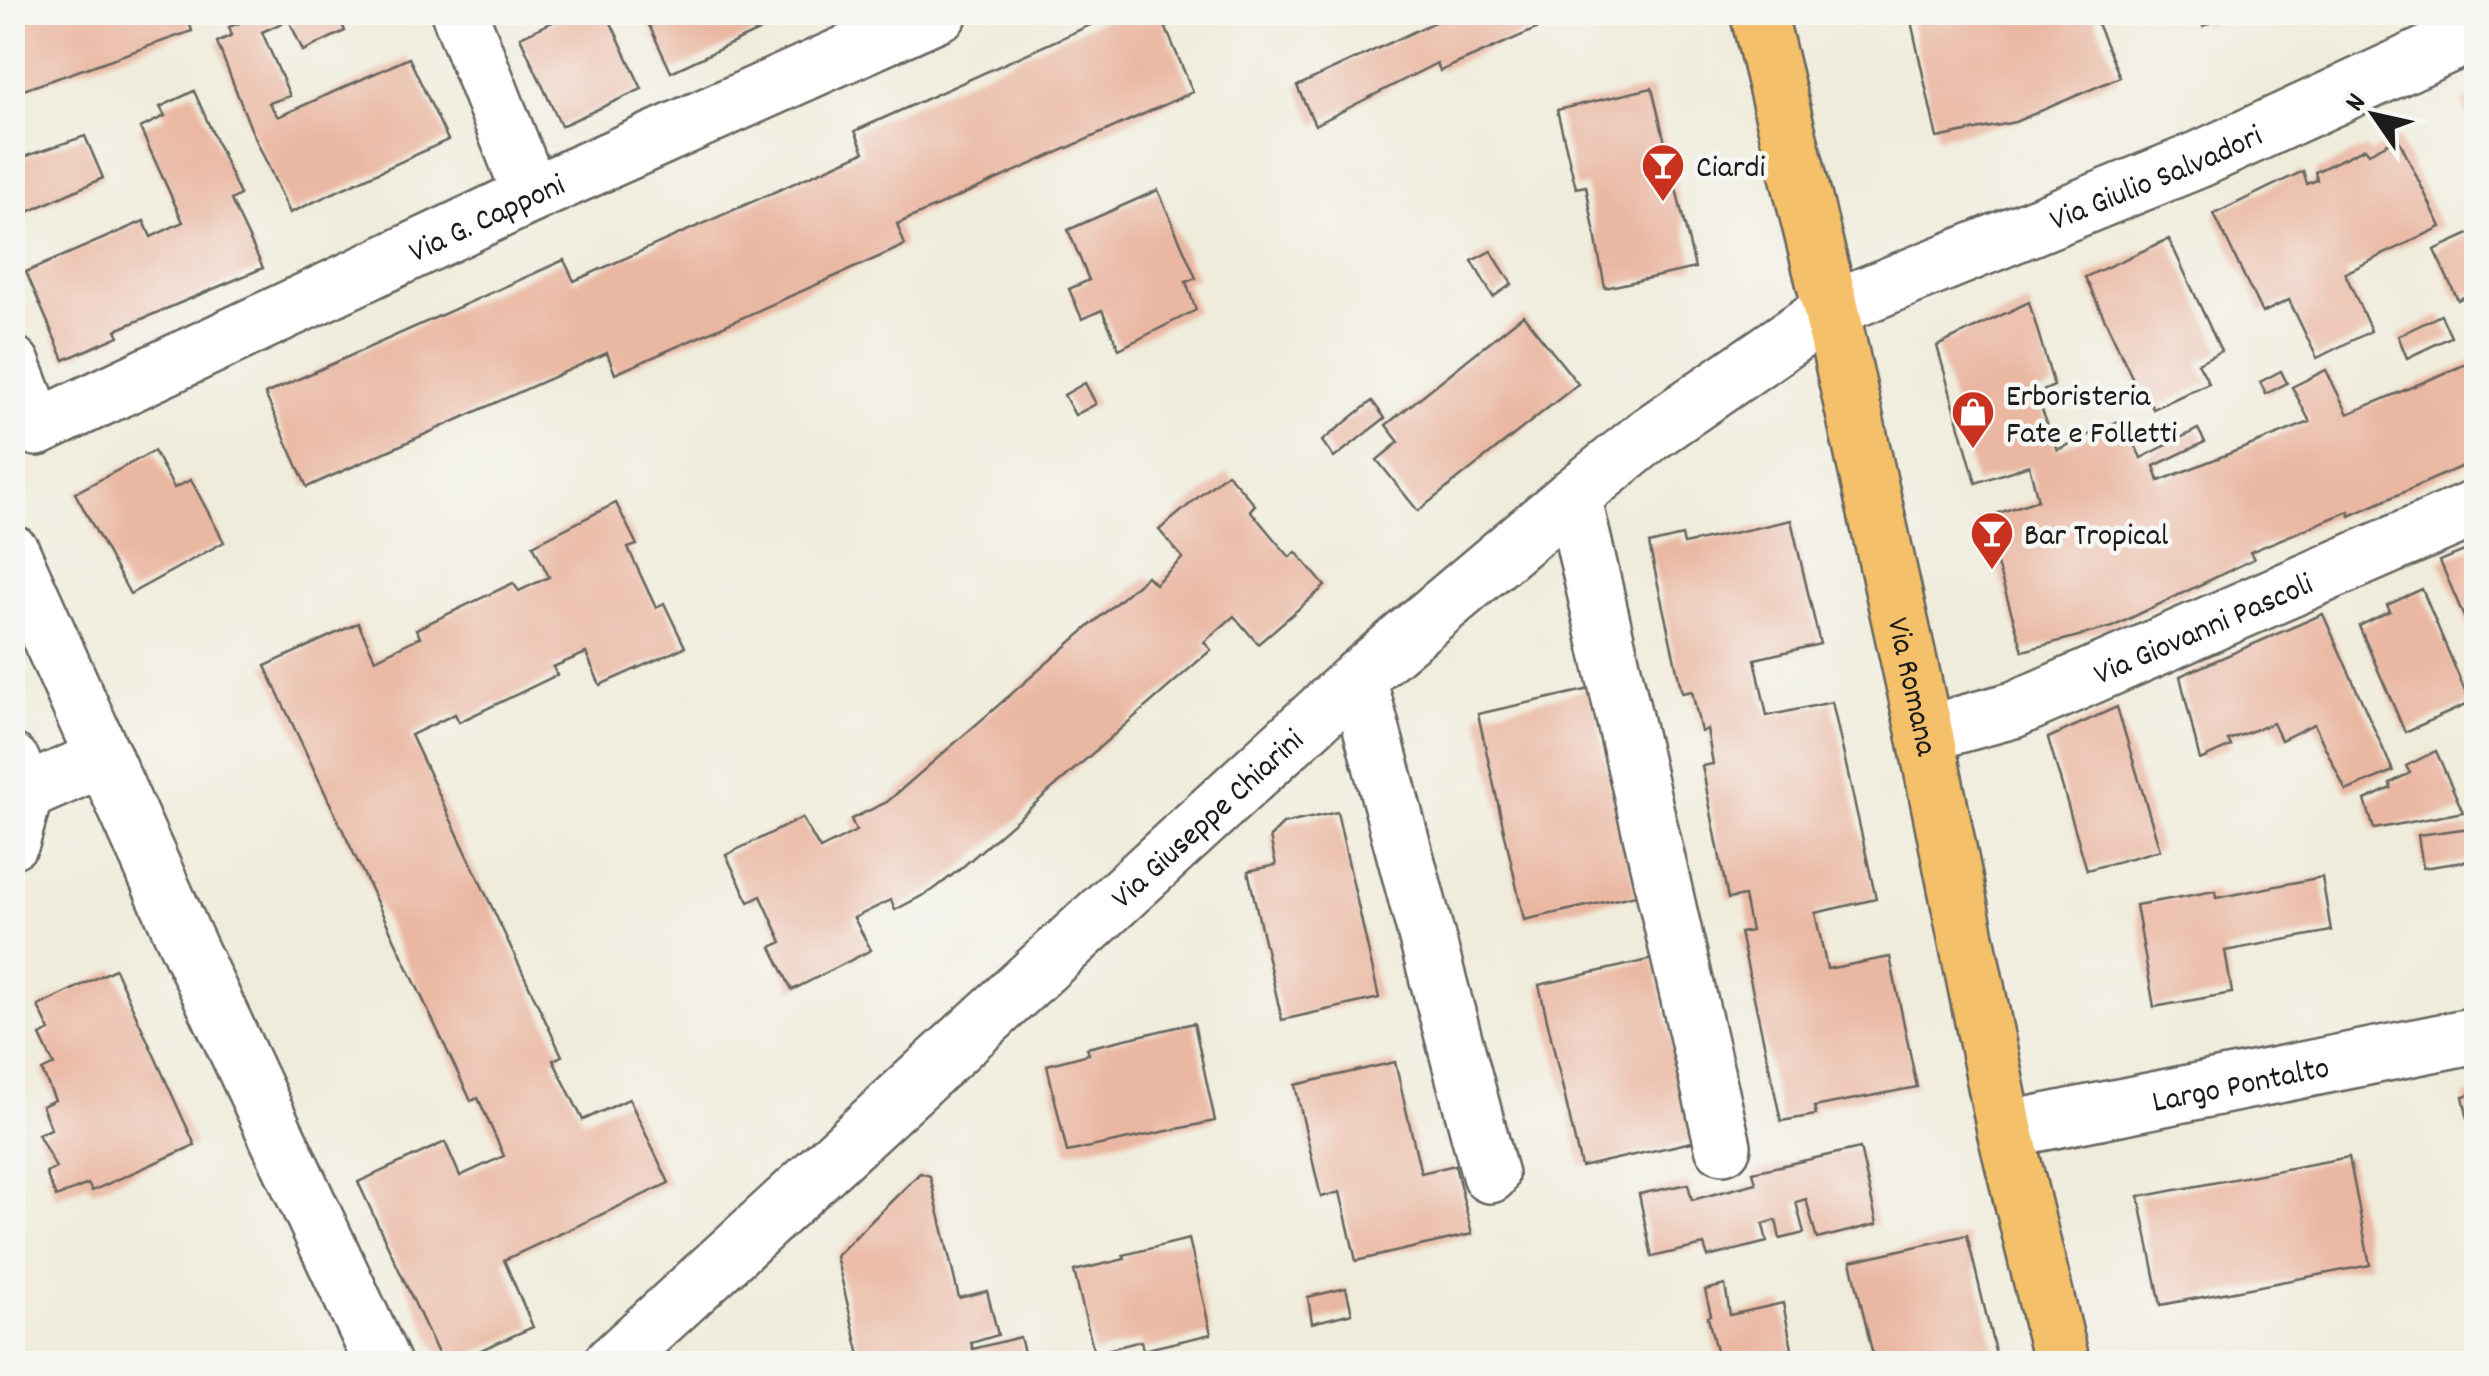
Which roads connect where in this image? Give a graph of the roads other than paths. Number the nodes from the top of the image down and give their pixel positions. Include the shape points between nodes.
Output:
1 (459, 12) edge
2 (940, 12) edge
3 (1758, 12) edge
4 (2476, 32) edge
5 (531, 196) junction
6 (1830, 309) junction
7 (12, 364) edge
8 (1573, 496) junction
9 (2476, 508) edge
10 (12, 553) edge
11 (1358, 678) junction
12 (1925, 734) junction
13 (104, 758) junction
14 (17, 798) edge
15 (2476, 1035) edge
16 (2006, 1130) junction
17 (1722, 1146) dead end
18 (1490, 1175) dead end
19 (383, 1364) edge
20 (611, 1364) edge
21 (2062, 1364) edge

1 - 5 street
2 - 5 street, Via G. Capponi
3 - 6 main road, Via Romana
4 - 6 street, Via Giulio Salvadori via 2198,160
5 - 7 street, Via G. Capponi via 36,428
6 - 8 street, Via Giuseppe Chiarini
6 - 12 main road, Via Romana
8 - 11 street, Via Giuseppe Chiarini
8 - 17 street
9 - 12 street, Via Giovanni Pascoli via 2014,710
10 - 13 street
11 - 18 street
11 - 20 street, Via Giuseppe Chiarini
12 - 16 main road, Via Romana
13 - 14 street
13 - 19 street
15 - 16 street, Largo Pontalto
16 - 21 main road, Via Romana

